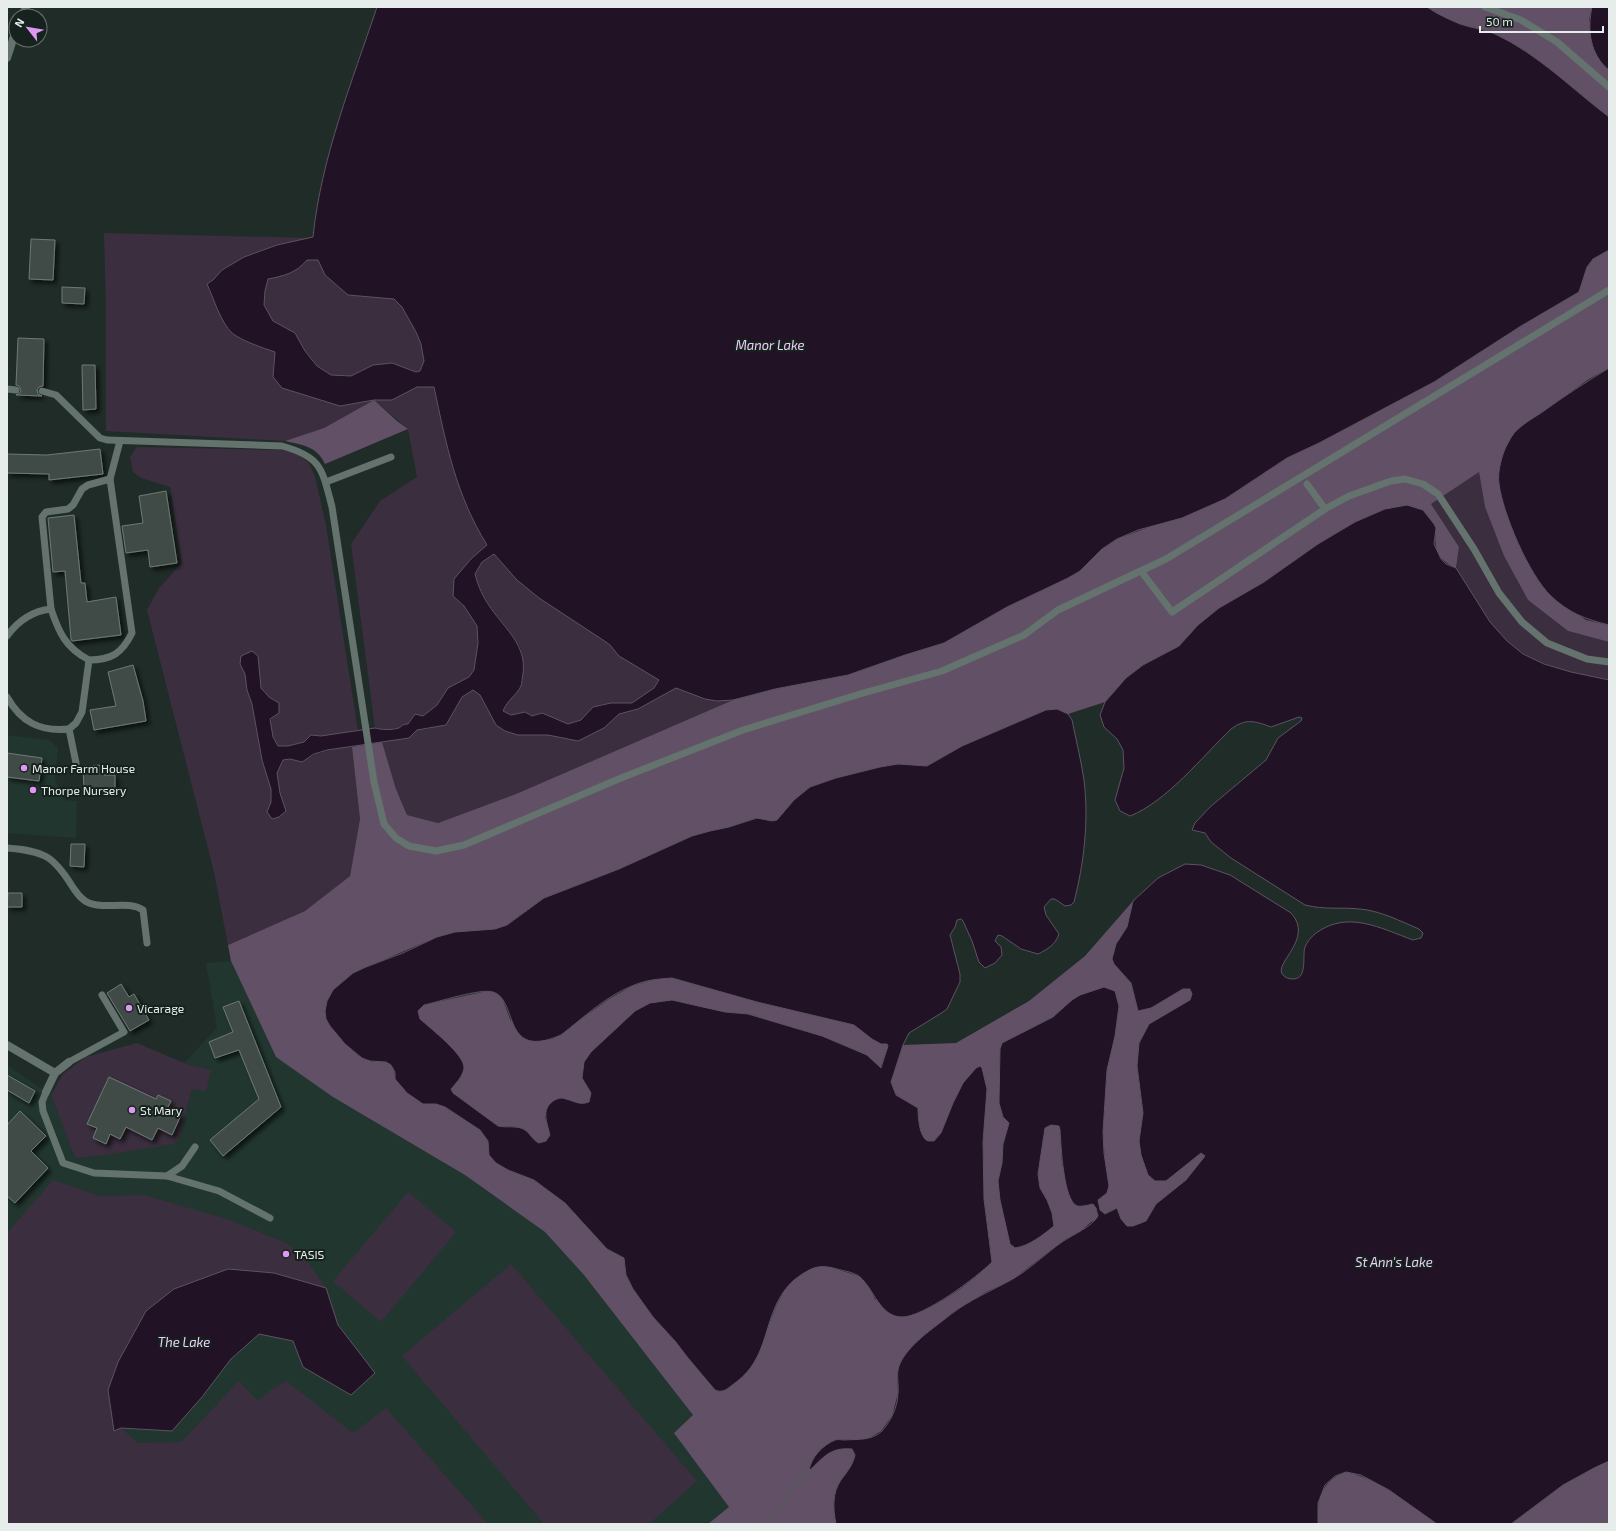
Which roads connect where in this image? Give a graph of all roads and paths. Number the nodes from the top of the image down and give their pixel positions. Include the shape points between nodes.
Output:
1 (1485, 7) edge
2 (10, 48) edge
3 (7, 58) edge
4 (1609, 87) edge
5 (1609, 290) edge
6 (7, 390) edge
7 (16, 390) dead end
8 (42, 391) dead end
9 (120, 441) junction
10 (390, 457) dead end
11 (110, 479) junction
12 (326, 482) junction
13 (1307, 484) dead end
14 (1325, 508) junction
15 (1140, 571) junction
16 (51, 609) junction
17 (7, 636) edge
18 (89, 660) junction
19 (1609, 662) edge
20 (7, 696) edge
21 (69, 729) junction
22 (76, 763) dead end
23 (7, 848) edge
24 (147, 943) dead end
25 (102, 995) dead end
26 (7, 1045) edge
27 (69, 1062) joint
28 (55, 1073) junction
29 (46, 1092) joint
30 (195, 1147) dead end
31 (167, 1176) junction
32 (270, 1218) dead end

1 - 4 lane via 1521,20 1557,42
2 - 3 street
5 - 15 lane via 1166,559
6 - 7 lane
8 - 9 lane via 56,395 100,438
9 - 11 lane
9 - 12 lane via 282,446 312,458
10 - 12 lane
11 - 16 lane via 82,489 68,509 46,512 42,517
11 - 18 lane via 132,633 125,647 112,656
12 - 15 lane via 374,782 384,824 396,838 409,846 436,851 464,845 621,778 743,730 942,671 1024,635 1058,610
13 - 14 lane
14 - 15 lane via 1172,612
14 - 19 lane via 1390,481 1405,479 1423,484 1438,494 1499,593 1522,622 1547,643 1587,659
16 - 17 lane via 30,614
16 - 18 lane via 57,628 66,642 77,654
18 - 21 lane via 82,712
20 - 21 lane via 23,718 35,726 55,730
21 - 22 lane
23 - 24 lane via 34,852 51,858 62,869 78,896 87,902 98,906 137,906 143,910
25 - 27 lane via 124,1032
26 - 28 street
27 - 28 street
28 - 29 street
29 - 31 lane via 42,1102 43,1111 63,1163 94,1173
30 - 31 lane via 182,1166
31 - 32 lane via 219,1191

